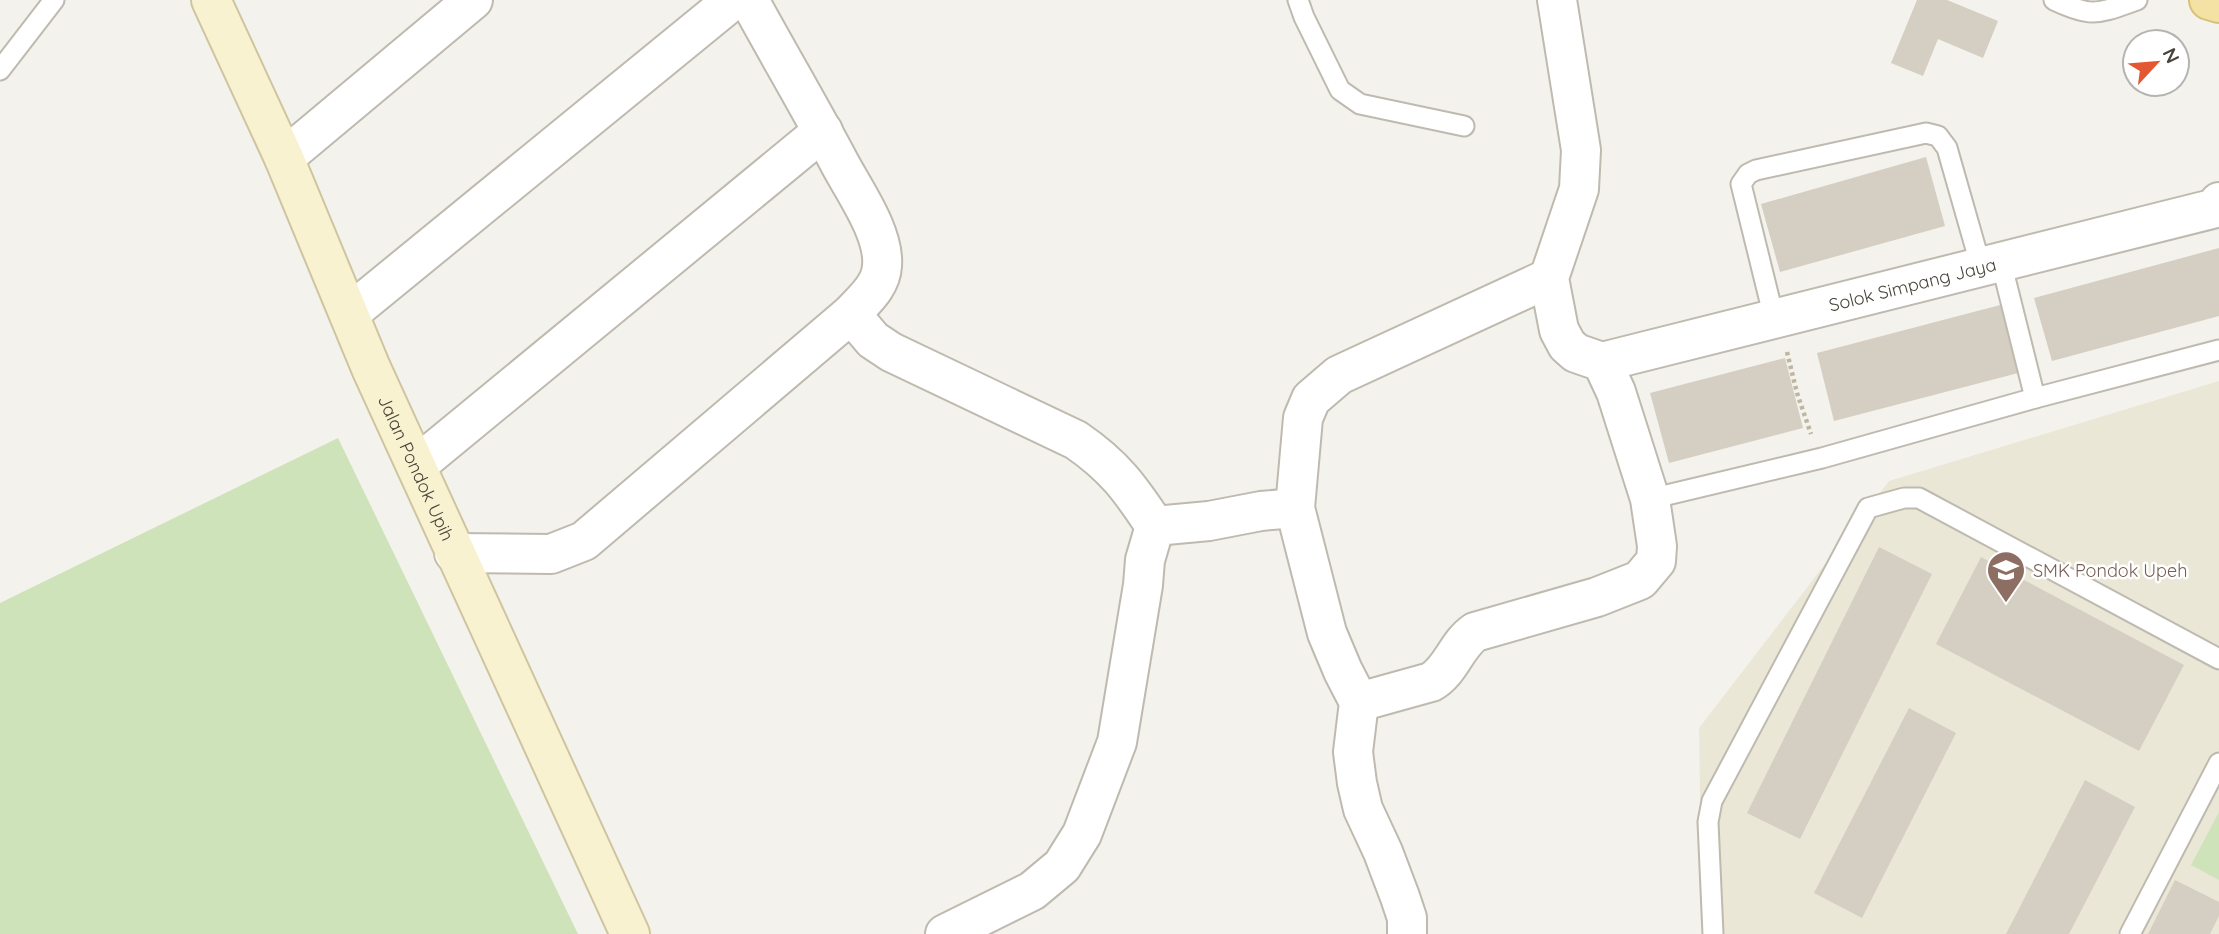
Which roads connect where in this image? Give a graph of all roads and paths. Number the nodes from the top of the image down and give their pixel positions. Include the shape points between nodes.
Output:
1 (54, 0) edge
2 (211, 0) edge
3 (472, 0) edge
4 (733, 0) edge
5 (749, 0) edge
6 (1298, 0) edge
7 (1557, 0) edge
8 (2054, 0) edge
9 (2137, 0) edge
10 (2209, 0) edge
11 (2219, 3) edge
12 (0, 70) edge
13 (1465, 126) dead end
14 (823, 131) junction
15 (284, 158) junction
16 (2219, 202) edge
17 (1991, 264) junction
18 (1549, 278) junction
19 (350, 313) junction
20 (851, 314) junction
21 (1774, 318) junction
22 (2219, 350) edge
23 (1602, 362) junction
24 (2035, 398) junction
25 (1822, 458) junction
26 (416, 466) junction
27 (1650, 499) junction
28 (1295, 508) junction
29 (1155, 526) junction
30 (454, 552) junction
31 (2219, 659) edge
32 (1359, 702) junction
33 (2219, 763) edge
34 (629, 934) edge
35 (945, 934) edge
36 (1408, 934) edge
37 (1713, 934) edge
38 (2130, 934) edge

1 - 12 lane
2 - 15 main road, Jalan Pondok Upih
3 - 15 street
4 - 19 street
5 - 14 street
6 - 13 lane via 1340,90 1350,98
7 - 18 street via 1581,150 1579,189
8 - 9 lane via 2090,13
10 - 11 main road
14 - 20 street via 882,247 881,275
14 - 26 street
15 - 19 main road, Jalan Pondok Upih
16 - 17 street, Solok Simpang Jaya via 2216,208
17 - 21 street, Solok Simpang Jaya
17 - 21 lane via 1947,148 1933,134 1756,170 1741,184
17 - 24 lane
18 - 23 street via 1559,330 1567,345
18 - 28 street via 1325,386 1311,399 1303,418
19 - 26 main road, Jalan Pondok Upih
20 - 29 street via 873,340 891,352 1076,440 1101,457 1125,481
20 - 30 street via 584,541 551,554
21 - 23 street, Solok Simpang Jaya
21 - 25 path via 1807,426
22 - 24 lane
23 - 27 street
24 - 25 lane
25 - 27 lane
26 - 30 main road, Jalan Pondok Upih
27 - 32 street via 1656,561 1640,580 1475,632 1438,678
28 - 29 street
28 - 32 street via 1327,633
29 - 35 street via 1145,560 1117,742 1082,834 1062,866 1032,891
30 - 34 main road, Jalan Pondok Upih
31 - 37 lane via 1919,498 1868,508 1712,801 1708,822
32 - 36 street via 1353,752 1357,783 1363,809 1401,897
33 - 38 lane

